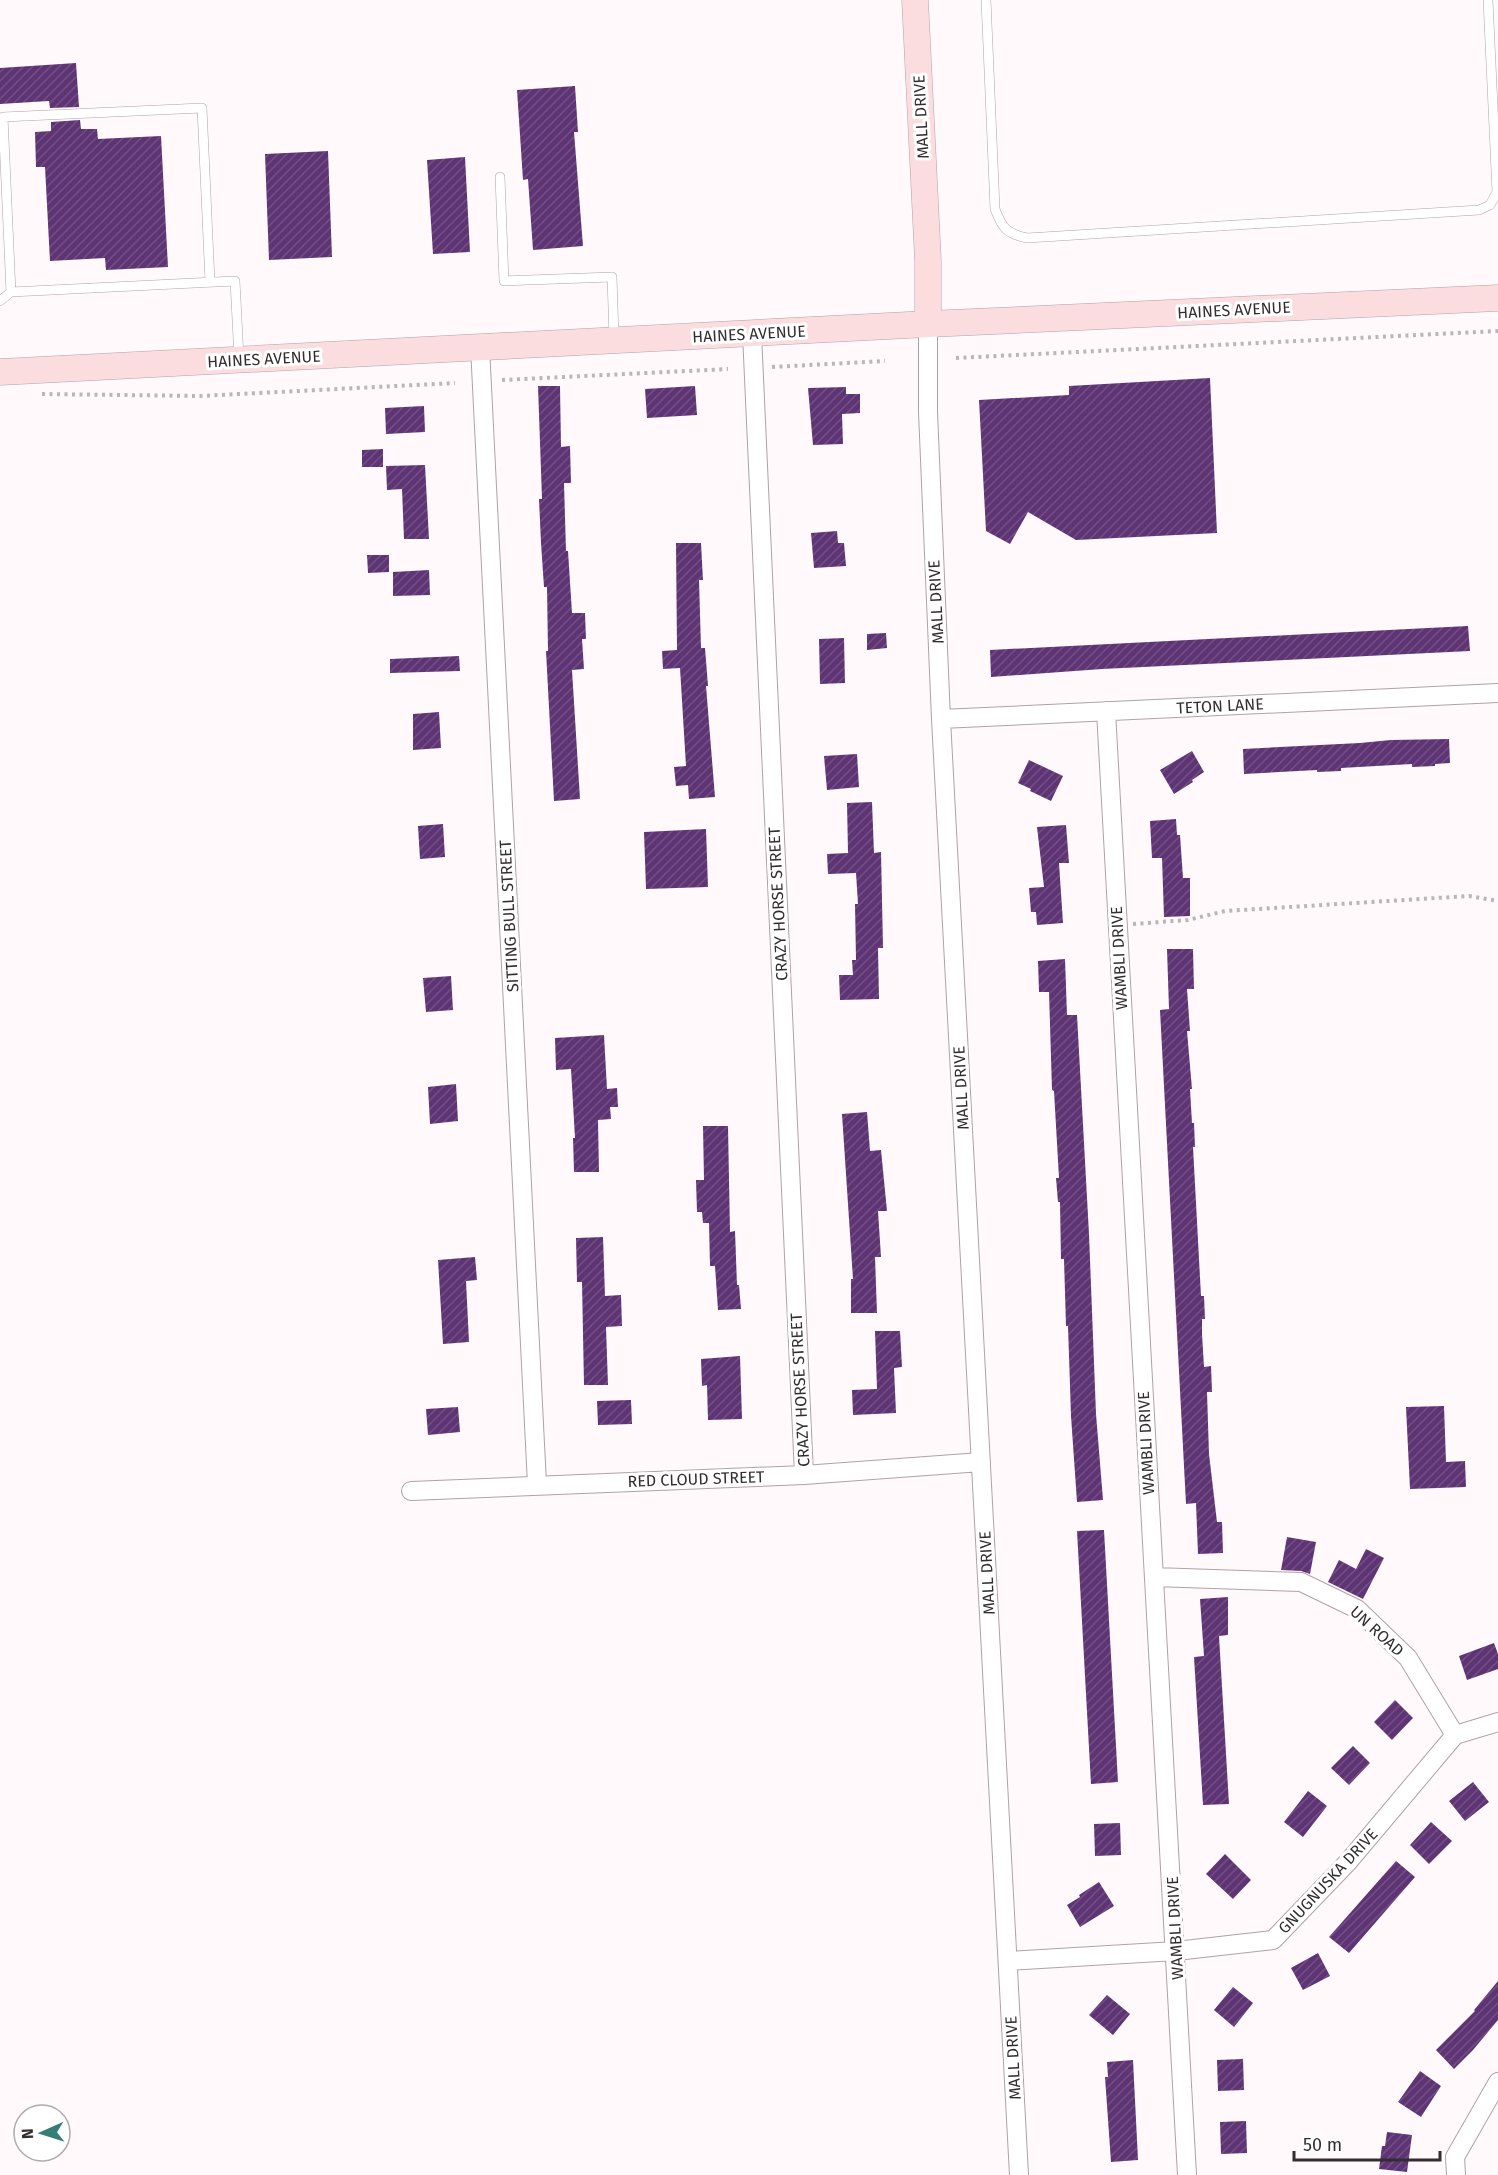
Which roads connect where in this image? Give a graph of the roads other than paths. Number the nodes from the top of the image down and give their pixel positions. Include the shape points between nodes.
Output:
1 (915, 0) edge
2 (986, 0) edge
3 (1488, 0) edge
4 (500, 177) dead end
5 (210, 282) junction
6 (10, 292) junction
7 (1498, 298) edge
8 (0, 301) edge
9 (928, 324) junction
10 (752, 334) junction
11 (614, 341) junction
12 (480, 347) junction
13 (239, 360) junction
14 (0, 372) edge
15 (1498, 693) edge
16 (1106, 711) junction
17 (941, 719) junction
18 (981, 1462) junction
19 (804, 1475) junction
20 (537, 1484) junction
21 (411, 1491) dead end
22 (1154, 1576) junction
23 (1498, 1722) edge
24 (1455, 1735) junction
25 (1176, 1951) junction
26 (1008, 1961) junction
27 (1498, 2082) edge
28 (1019, 2175) edge
29 (1187, 2175) edge
30 (1456, 2175) edge

1 - 9 main road, MALL DRIVE
2 - 3 lane via 995,209 1000,224 1012,236 1027,238 1479,210 1490,205 1497,192
4 - 11 lane via 504,281 612,277
5 - 6 lane
5 - 6 lane via 202,108 3,117
5 - 13 lane via 235,281
6 - 8 lane
7 - 9 main road, HAINES AVENUE
9 - 10 main road, HAINES AVENUE
9 - 17 street, MALL DRIVE
10 - 11 main road, HAINES AVENUE
10 - 19 street, CRAZY HORSE STREET
11 - 12 main road, HAINES AVENUE
12 - 13 main road, HAINES AVENUE
12 - 20 street, SITTING BULL STREET
13 - 14 main road, HAINES AVENUE
15 - 16 street, TETON LANE
16 - 17 street, TETON LANE
16 - 22 street, WAMBLI DRIVE
17 - 18 street, MALL DRIVE
18 - 19 street, RED CLOUD STREET
18 - 26 street, MALL DRIVE
19 - 20 street, RED CLOUD STREET
20 - 21 street, RED CLOUD STREET
22 - 24 street, UN ROAD via 1301,1582 1357,1609 1408,1658
22 - 25 street, WAMBLI DRIVE
23 - 24 street
24 - 25 street, GNUGNUSKA DRIVE via 1348,1862 1273,1940
25 - 26 street, GNUGNUSKA DRIVE
25 - 29 street, WAMBLI DRIVE
26 - 28 street, MALL DRIVE
27 - 30 street via 1455,2157

